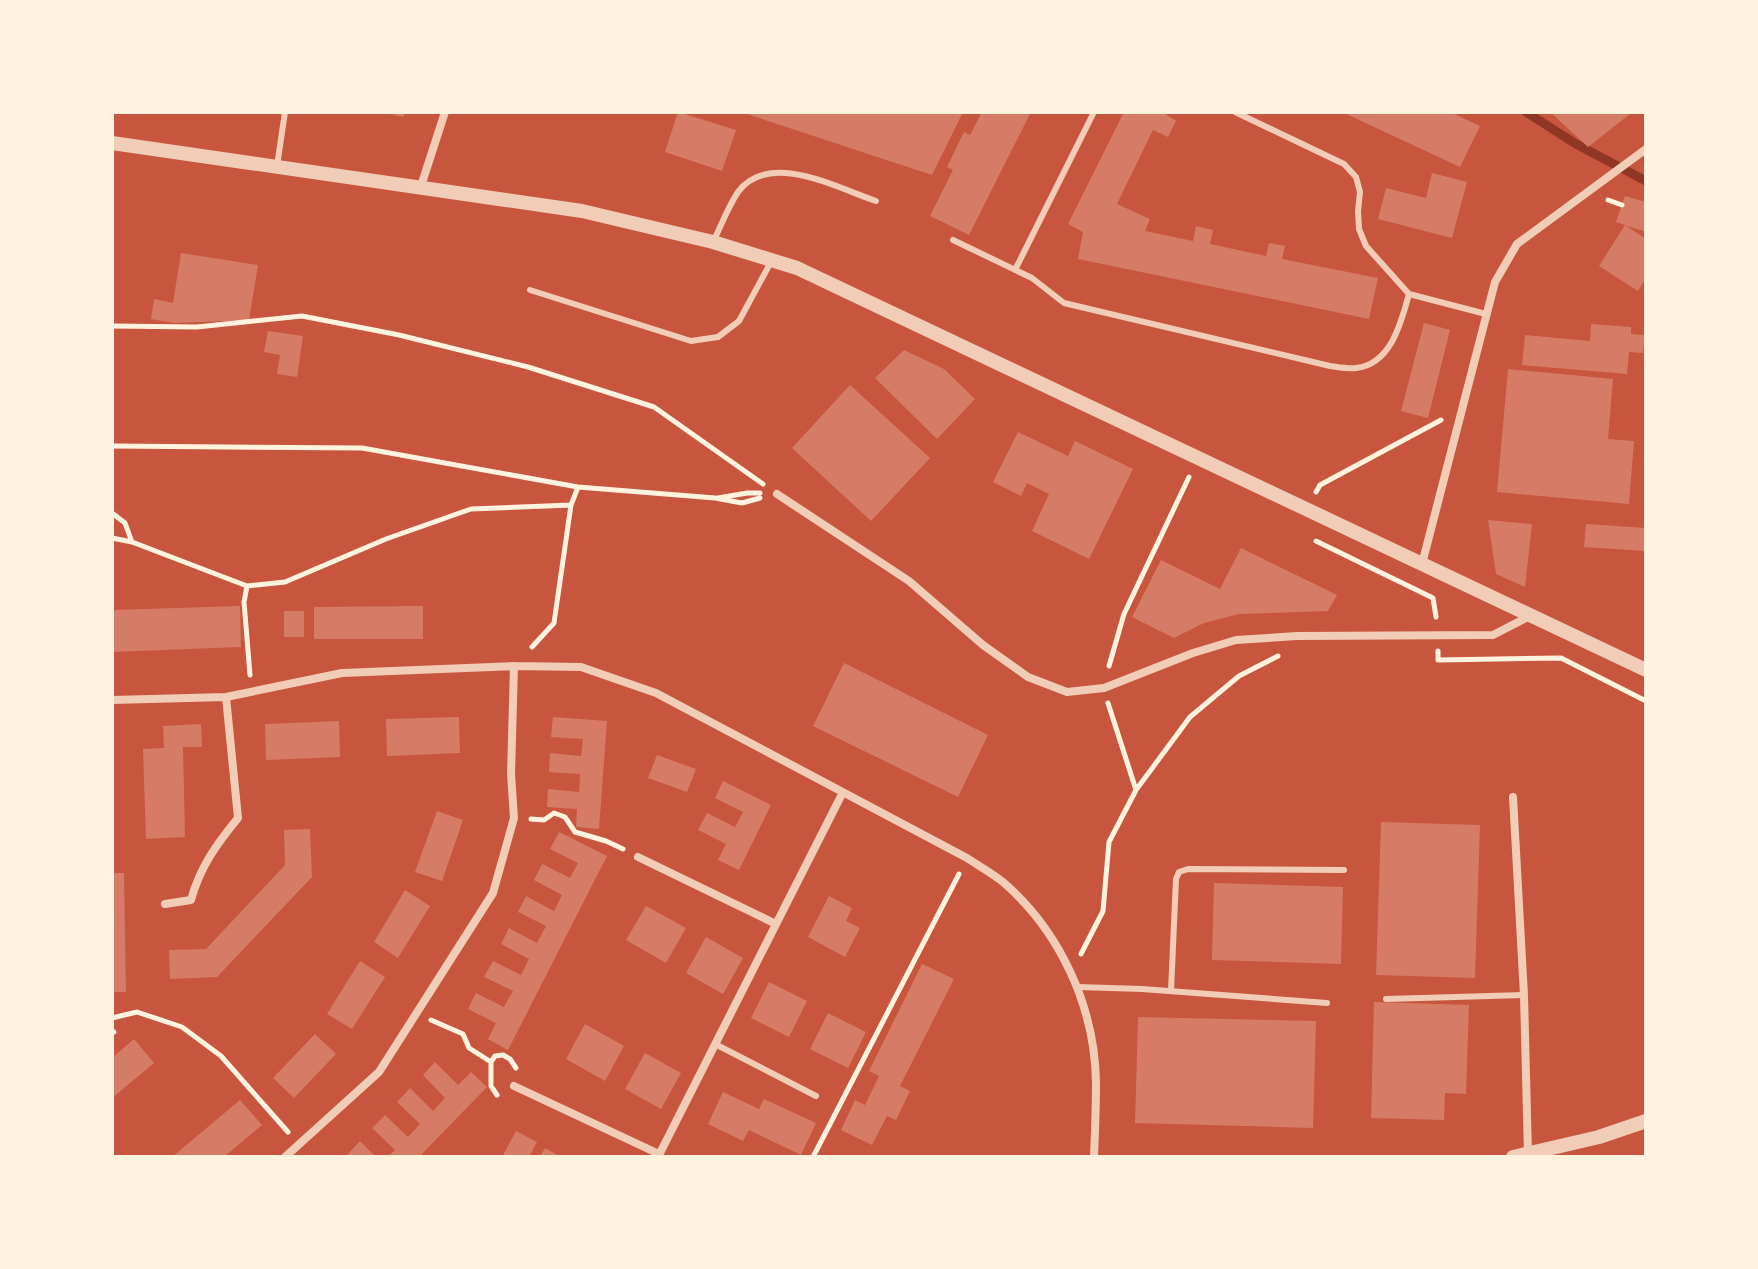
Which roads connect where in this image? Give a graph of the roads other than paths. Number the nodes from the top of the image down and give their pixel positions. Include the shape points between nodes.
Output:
1 (285, 112) edge
2 (445, 112) edge
3 (1094, 112) edge
4 (1235, 112) edge
5 (112, 143) edge
6 (1646, 149) edge
7 (277, 166) junction
8 (421, 186) junction
9 (876, 201) dead end
10 (953, 240) dead end
11 (713, 242) junction
12 (772, 260) junction
13 (1015, 270) junction
14 (530, 290) dead end
15 (1409, 294) junction
16 (1486, 314) junction
17 (777, 494) road end
18 (1422, 564) junction
19 (1528, 617) junction
20 (514, 666) junction
21 (1646, 670) edge
22 (226, 697) junction
23 (112, 700) edge
24 (842, 794) junction
25 (1513, 797) dead end
26 (638, 857) road end
27 (1344, 870) dead end
28 (165, 904) dead end
29 (776, 924) junction
30 (1077, 987) junction
31 (1171, 991) junction
32 (1524, 995) junction
33 (1386, 999) dead end
34 (1327, 1003) dead end
35 (715, 1044) junction
36 (514, 1086) road end
37 (816, 1096) dead end
38 (1646, 1121) edge
39 (659, 1156) edge
40 (1520, 1156) edge
41 (285, 1157) edge
42 (1094, 1157) edge

1 - 7 lane
2 - 8 street
3 - 13 lane
4 - 15 lane via 1350,170 1360,192 1359,229 1366,246
5 - 7 street
6 - 16 street via 1517,244 1495,282
7 - 8 street
8 - 11 street via 582,211
9 - 11 lane via 790,171 757,176 739,191
10 - 13 lane
11 - 12 street
12 - 14 lane via 739,321 718,337 691,341
12 - 18 street
13 - 15 lane via 1064,303 1355,368 1374,362 1388,349
15 - 16 lane
16 - 18 street
17 - 19 street via 909,581 1028,677 1067,692 1104,688 1236,640 1493,635
18 - 19 street
19 - 21 street
20 - 22 street via 342,673
20 - 24 street via 581,667 656,693
20 - 41 street via 514,818 493,893 379,1072
22 - 23 street
22 - 28 street via 238,818 210,852 191,900
24 - 29 street
24 - 30 street via 1002,881 1037,916
25 - 32 street
26 - 29 street
27 - 31 lane via 1179,872
29 - 35 street
30 - 31 lane
30 - 42 street via 1096,1080
31 - 34 lane
32 - 33 lane
32 - 40 street
35 - 37 lane
35 - 39 street
36 - 39 street
38 - 40 street

